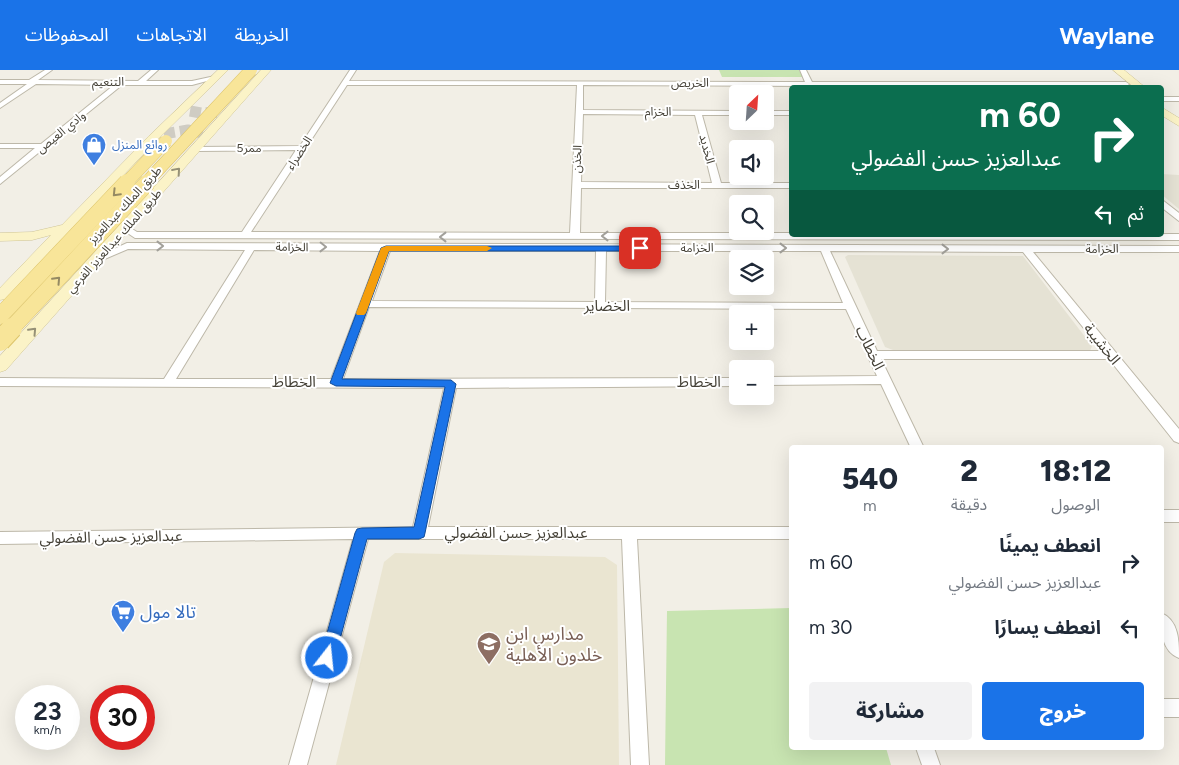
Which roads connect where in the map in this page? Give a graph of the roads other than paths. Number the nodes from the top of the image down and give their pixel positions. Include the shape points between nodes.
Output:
1 (48, 70) edge
2 (155, 70) edge
3 (235, 70) edge
4 (251, 70) edge
5 (266, 70) edge
6 (352, 70) edge
7 (802, 70) edge
8 (1106, 70) edge
9 (1118, 70) edge
10 (219, 74) edge
11 (0, 82) edge
12 (33, 82) junction
13 (121, 82) junction
14 (140, 82) junction
15 (345, 83) junction
16 (580, 83) junction
17 (811, 85) edge
18 (947, 85) edge
19 (1127, 85) edge
20 (1138, 85) edge
21 (1179, 99) edge
22 (1164, 100) edge
23 (1164, 102) edge
24 (235, 105) junction
25 (0, 106) edge
26 (220, 112) tunnel mouth
27 (579, 112) junction
28 (698, 112) junction
29 (1164, 112) edge
30 (729, 113) edge
31 (774, 113) edge
32 (789, 113) edge
33 (1179, 113) edge
34 (1179, 123) edge
35 (164, 134) tunnel mouth
36 (152, 139) junction
37 (200, 141) junction
38 (0, 146) edge
39 (43, 146) junction
40 (302, 148) junction
41 (0, 181) edge
42 (576, 184) junction
43 (717, 185) junction
44 (789, 186) edge
45 (1164, 205) edge
46 (1179, 218) edge
47 (65, 228) junction
48 (126, 228) junction
49 (245, 235) junction
50 (147, 236) junction
51 (575, 236) junction
52 (714, 236) junction
53 (789, 236) edge
54 (1164, 237) edge
55 (1179, 237) edge
56 (5, 241) edge
57 (140, 246) junction
58 (252, 246) junction
59 (386, 248) junction
60 (601, 248) junction
61 (716, 248) junction
62 (824, 248) junction
63 (1026, 249) junction
64 (1179, 249) edge
65 (42, 254) junction
66 (97, 259) junction
67 (0, 296) edge
68 (364, 304) junction
69 (600, 306) junction
70 (849, 306) junction
71 (0, 316) edge
72 (0, 341) edge
73 (874, 355) junction
74 (1111, 355) junction
75 (0, 366) edge
76 (885, 380) junction
77 (774, 381) edge
78 (0, 382) edge
79 (168, 382) junction
80 (729, 382) edge
81 (336, 383) junction
82 (451, 384) junction
83 (1179, 438) edge
84 (917, 445) edge
85 (1164, 516) edge
86 (1179, 516) edge
87 (362, 533) junction
88 (419, 533) junction
89 (629, 533) junction
90 (789, 533) edge
91 (0, 538) edge
92 (1164, 627) edge
93 (1179, 650) edge
94 (1164, 708) edge
95 (1179, 708) edge
96 (926, 750) edge
97 (298, 765) edge
98 (640, 765) edge
99 (931, 765) edge

1 - 12 street
2 - 14 street
3 -> 71 main road, طريق الملك عبدالعزيز, bridge
72 -> 4 main road, طريق الملك عبدالعزيز, bridge
5 - 24 street, طريق الملك عبدالعزيز الفرعي
6 - 15 street, الخضراء
7 - 17 street
8 - 19 street
9 - 20 street
10 - 14 street, التنعيم via 200,82
10 - 36 street via 192,105
11 - 12 street, التنعيم
12 - 13 street, التنعيم
12 - 25 street
13 - 14 street, التنعيم
13 - 39 street, وادي العيص
15 - 16 street, الخريص
15 - 40 street, الخضراء
16 - 17 street, الخريص via 625,80
16 - 27 street, الخذن
17 - 18 street, الخريص
21 - 22 street
23 - 33 street
24 - 26 street
24 - 37 street, طريق الملك عبدالعزيز الفرعي
27 - 28 street, الخزام
27 - 42 street, الخذن
28 - 30 street, الخزام
28 - 43 street, الخديد
29 - 34 street
31 - 32 street
35 - 36 street
36 - 47 street
37 - 40 street, ممر5
48 -> 37 street, طريق الملك عبدالعزيز الفرعي
38 - 39 street
39 - 41 street, وادي العيص
40 - 49 street, الخضراء
42 - 43 street, الخذف
42 - 51 street, الخذن
43 - 44 street, الخذف
45 - 46 street
47 - 56 street
47 - 65 street
48 - 50 street, الخزامة via 135,235
48 - 66 street, طريق الملك عبدالعزيز الفرعي
49 - 50 street, الخزامة
51 -> 49 street, الخزامة
50 - 57 street
52 -> 51 street, الخزامة
52 - 53 street, الخزامة
52 - 61 street
54 - 55 street, الخزامة
56 - 65 street
57 -> 58 street, الخزامة
57 - 66 street, الخزامة via 127,246
58 -> 59 street, الخزامة
58 - 79 street
59 - 60 street, الخزامة
59 - 68 street
60 - 61 street, الخزامة
60 - 69 street
61 -> 62 street, الخزامة
62 -> 63 street, الخزامة
62 - 70 street, الخطاب
63 - 64 street, الخزامة
63 - 74 street, الخشيبة
65 - 67 street
75 -> 66 street, طريق الملك عبدالعزيز الفرعي
68 - 69 street, الخضاير
68 - 81 street
69 - 70 street, الخضاير
70 - 73 street, الخطاب
73 - 74 street
73 - 76 street, الخطاب
74 - 83 street, الخشيبة
76 - 77 street
76 - 84 street, الخطاب
78 - 79 street, الخطاط
79 - 81 street, الخطاط
80 - 82 street, الخطاط
81 - 82 street, الخطاط
82 - 88 street
85 - 86 street
87 - 88 street, عبدالعزيز حسن الفضولي
87 - 91 street, عبدالعزيز حسن الفضولي
87 - 97 street
88 - 89 street, عبدالعزيز حسن الفضولي
89 - 90 street, عبدالعزيز حسن الفضولي
89 - 98 street
92 - 93 street
94 - 95 street
96 - 99 street

